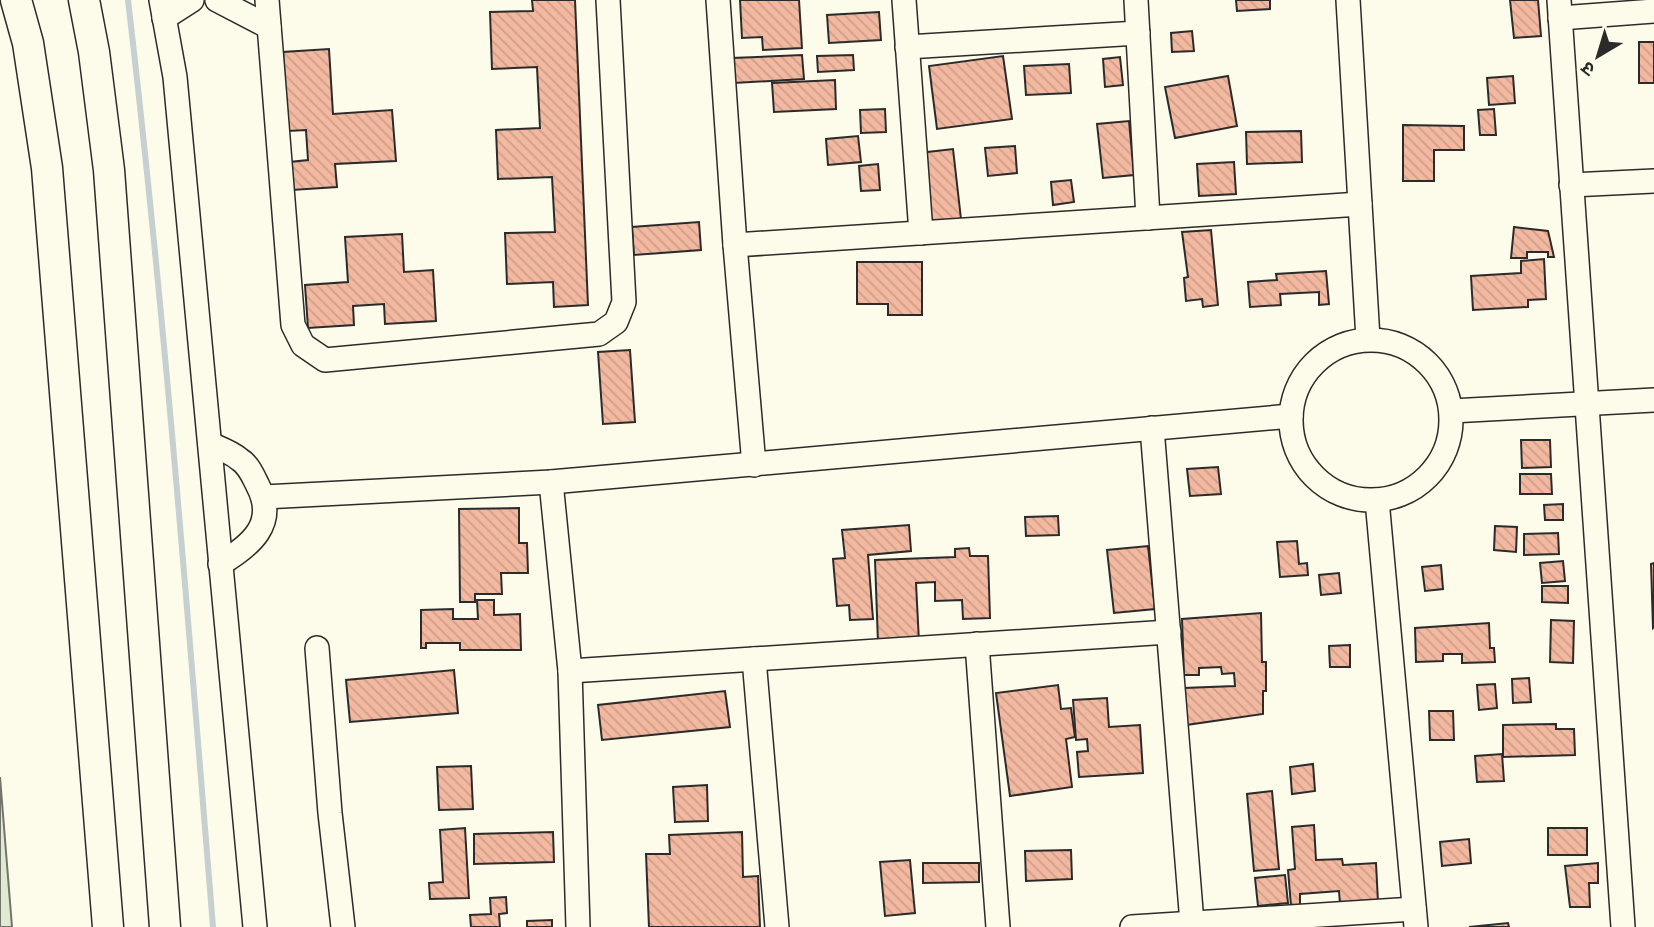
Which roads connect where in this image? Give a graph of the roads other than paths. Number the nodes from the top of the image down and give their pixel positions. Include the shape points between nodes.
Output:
1 (16, 0) edge
2 (83, 0) edge
3 (191, 0) edge
4 (217, 0) edge
5 (267, 0) edge
6 (608, 0) edge
7 (718, 0) edge
8 (904, 0) edge
9 (1136, 0) edge
10 (1348, 0) edge
11 (163, 9) edge
12 (1559, 9) edge
13 (1654, 11) edge
14 (269, 27) junction
15 (1138, 33) junction
16 (907, 47) junction
17 (1654, 181) edge
18 (1571, 186) junction
19 (1360, 204) junction
20 (1148, 218) junction
21 (921, 233) junction
22 (735, 246) junction
23 (1368, 340) junction
24 (1654, 400) edge
25 (1585, 402) junction
26 (1451, 411) junction
27 (1291, 416) junction
28 (1152, 428) junction
29 (210, 444) junction
30 (754, 465) junction
31 (551, 482) junction
32 (264, 497) junction
33 (1377, 500) junction
34 (220, 564) junction
35 (1168, 632) junction
36 (977, 644) junction
37 (317, 648) dead end
38 (754, 659) junction
39 (570, 671) junction
40 (1415, 918) edge
41 (1192, 923) junction
42 (108, 927) edge
43 (165, 927) edge
44 (254, 927) edge
45 (343, 927) edge
46 (578, 927) edge
47 (776, 927) edge
48 (998, 927) edge
49 (1132, 927) edge
50 (1623, 927) edge

1 - 42 main road via 28,43 47,168
2 - 43 main road via 109,170
3 - 11 street
4 - 14 street
5 - 14 street
6 - 14 street via 624,302 616,322 599,334 326,359 303,345 293,325
7 - 22 street
8 - 16 street
9 - 15 street
10 - 19 street
11 - 29 street via 176,77
12 - 13 street
12 - 18 street
15 - 16 street
15 - 20 street
16 - 21 street
17 - 18 street
18 - 25 street
19 - 20 street
19 - 23 street
20 - 21 street
21 - 22 street
22 - 30 street
23 - 26 street via 1388,341 1423,359 1437,374
23 - 27 street via 1345,344 1324,355 1295,393
24 - 25 street
25 - 26 street
25 - 50 street
26 - 33 street via 1450,437 1441,461 1424,481 1402,495
27 - 28 street
27 - 33 street via 1294,443 1306,467 1325,486 1350,497
28 - 30 street
28 - 35 street
29 - 32 street via 239,458
29 - 34 street
30 - 31 street
31 - 32 street
31 - 39 street
32 - 34 street via 263,524 255,537 244,550
33 - 40 street
34 - 44 street
35 - 36 street
35 - 41 street
36 - 38 street
36 - 48 street
37 - 45 street
38 - 39 street
38 - 47 street
39 - 46 street
40 - 41 street
41 - 49 street

